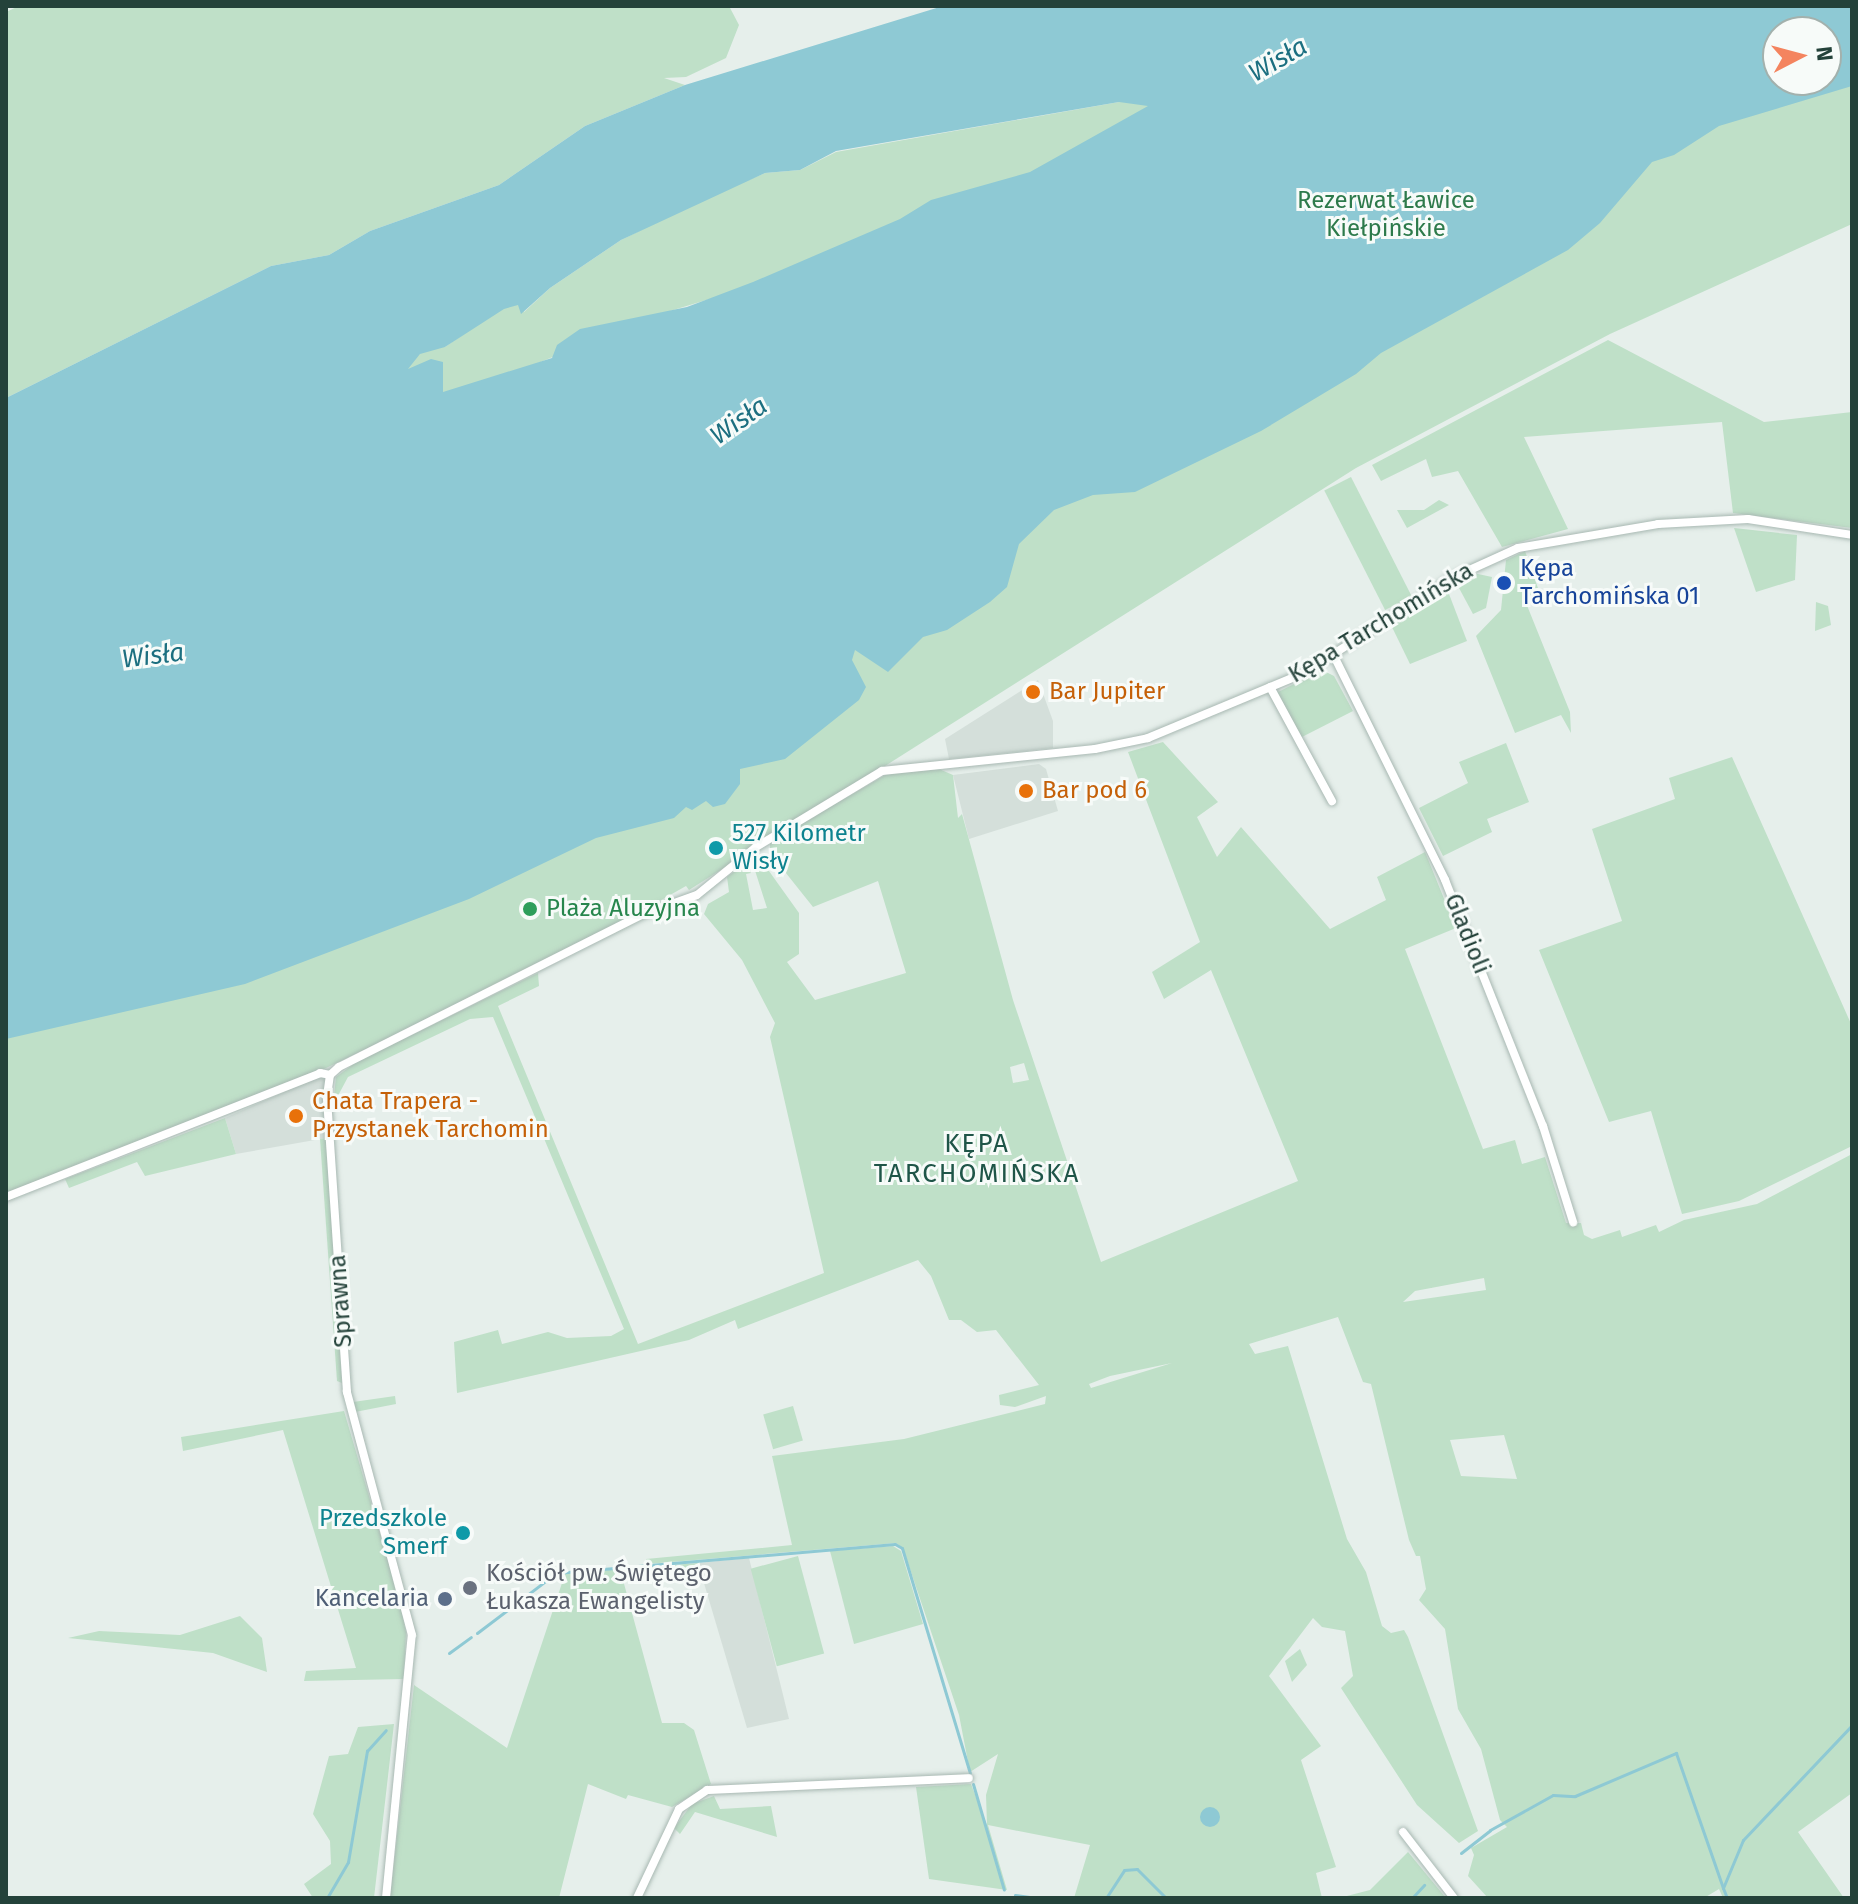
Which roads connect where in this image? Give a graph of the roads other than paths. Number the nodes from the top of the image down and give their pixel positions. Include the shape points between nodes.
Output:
1 (1852, 535) edge
2 (1334, 656) junction
3 (1270, 687) junction
4 (1332, 801) dead end
5 (330, 1075) junction
6 (6, 1197) edge
7 (1573, 1222) dead end
8 (969, 1778) dead end
9 (1403, 1832) dead end
10 (386, 1898) edge
11 (637, 1898) edge
12 (1454, 1898) edge

1 - 2 street, Kępa Tarchomińska via 1748,519 1658,524 1529,546 1452,578
2 - 3 street, Kępa Tarchomińska
2 - 7 street, Gladioli via 1445,880 1543,1126
3 - 4 street
3 - 5 street, Kępa Tarchomińska via 1148,738 1095,749 882,771 756,847 697,895 668,904
5 - 6 street via 320,1073
5 - 10 street, Sprawna via 327,1096 347,1392 412,1635
8 - 11 street via 707,1790 679,1809
9 - 12 street

